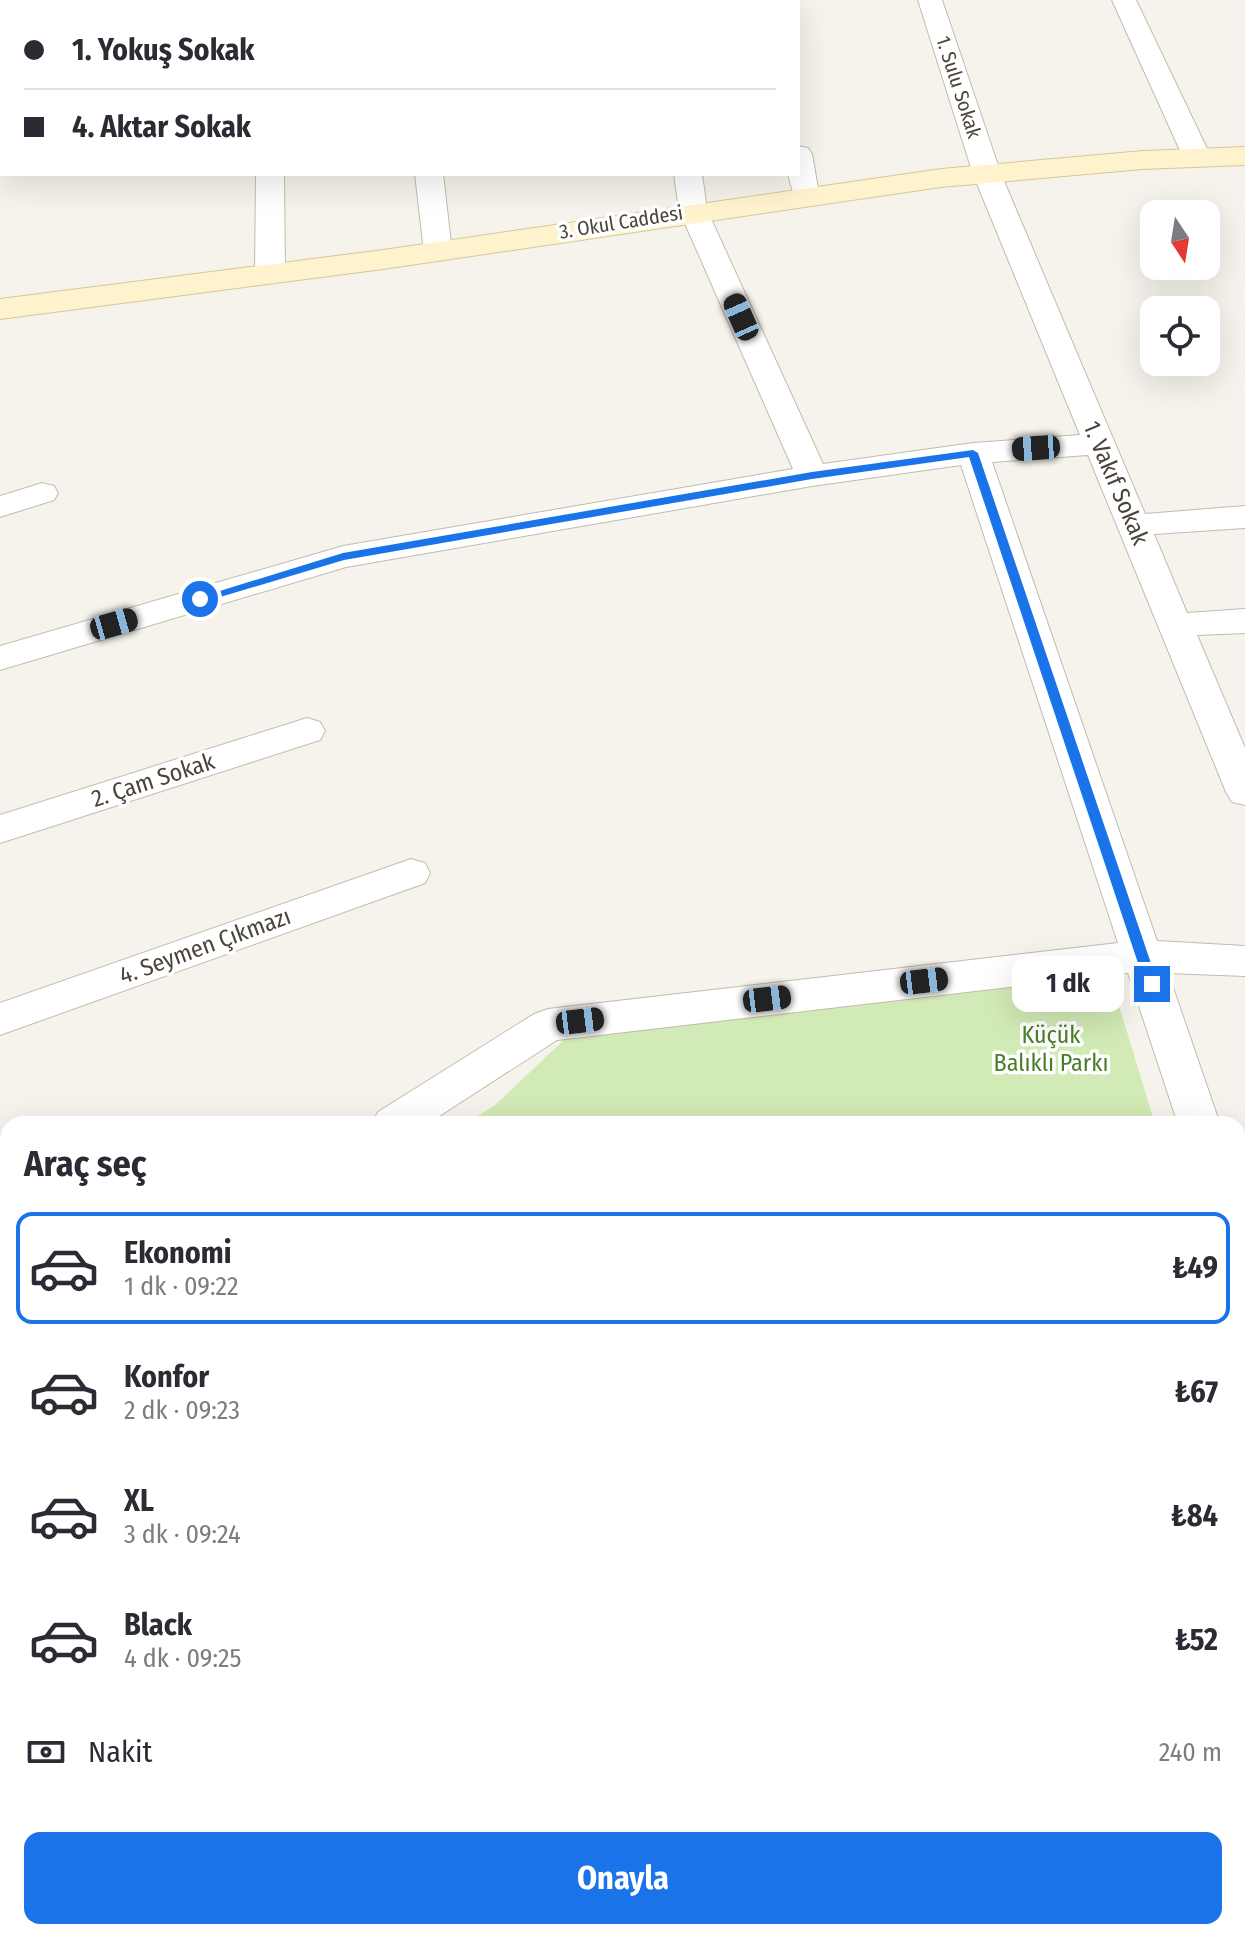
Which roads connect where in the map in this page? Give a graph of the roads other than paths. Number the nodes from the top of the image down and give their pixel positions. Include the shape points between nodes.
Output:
1 (930, 0) edge
2 (1124, 0) edge
3 (1245, 156) edge
4 (1197, 157) junction
5 (800, 165) edge
6 (987, 174) junction
7 (270, 176) edge
8 (429, 176) edge
9 (688, 176) edge
10 (805, 194) junction
11 (693, 210) junction
12 (438, 252) junction
13 (270, 274) junction
14 (0, 309) edge
15 (1099, 444) junction
16 (973, 453) junction
17 (812, 476) junction
18 (42, 493) dead end
19 (0, 507) edge
20 (1245, 517) edge
21 (1134, 525) junction
22 (1245, 621) edge
23 (1176, 625) junction
24 (0, 658) edge
25 (307, 731) dead end
26 (1241, 772) edge
27 (0, 829) edge
28 (411, 873) dead end
29 (1142, 956) junction
30 (1245, 961) edge
31 (0, 1019) edge
32 (406, 1116) edge
33 (1196, 1116) edge

1 - 6 street, 1. Sulu Sokak
2 - 4 street
3 - 4 main road, 3. Okul Caddesi
4 - 6 main road, 3. Okul Caddesi
5 - 10 street
6 - 10 main road, 3. Okul Caddesi
6 - 15 street, 1. Vakıf Sokak
7 - 13 street
8 - 12 street
9 - 11 street
10 - 11 main road, 3. Okul Caddesi
11 - 12 main road, 3. Okul Caddesi
11 - 17 street
12 - 13 main road, 3. Okul Caddesi
13 - 14 main road, 3. Okul Caddesi
15 - 16 street
15 - 21 street, 1. Vakıf Sokak
16 - 17 street
16 - 29 street
17 - 24 street via 343,557
18 - 19 street
20 - 21 street
21 - 23 street, 1. Vakıf Sokak
22 - 23 street
23 - 26 street, 1. Vakıf Sokak
25 - 27 street, 2. Çam Sokak
28 - 31 street, 4. Seymen Çıkmazı
29 - 30 street
29 - 32 street via 548,1025
29 - 33 street

